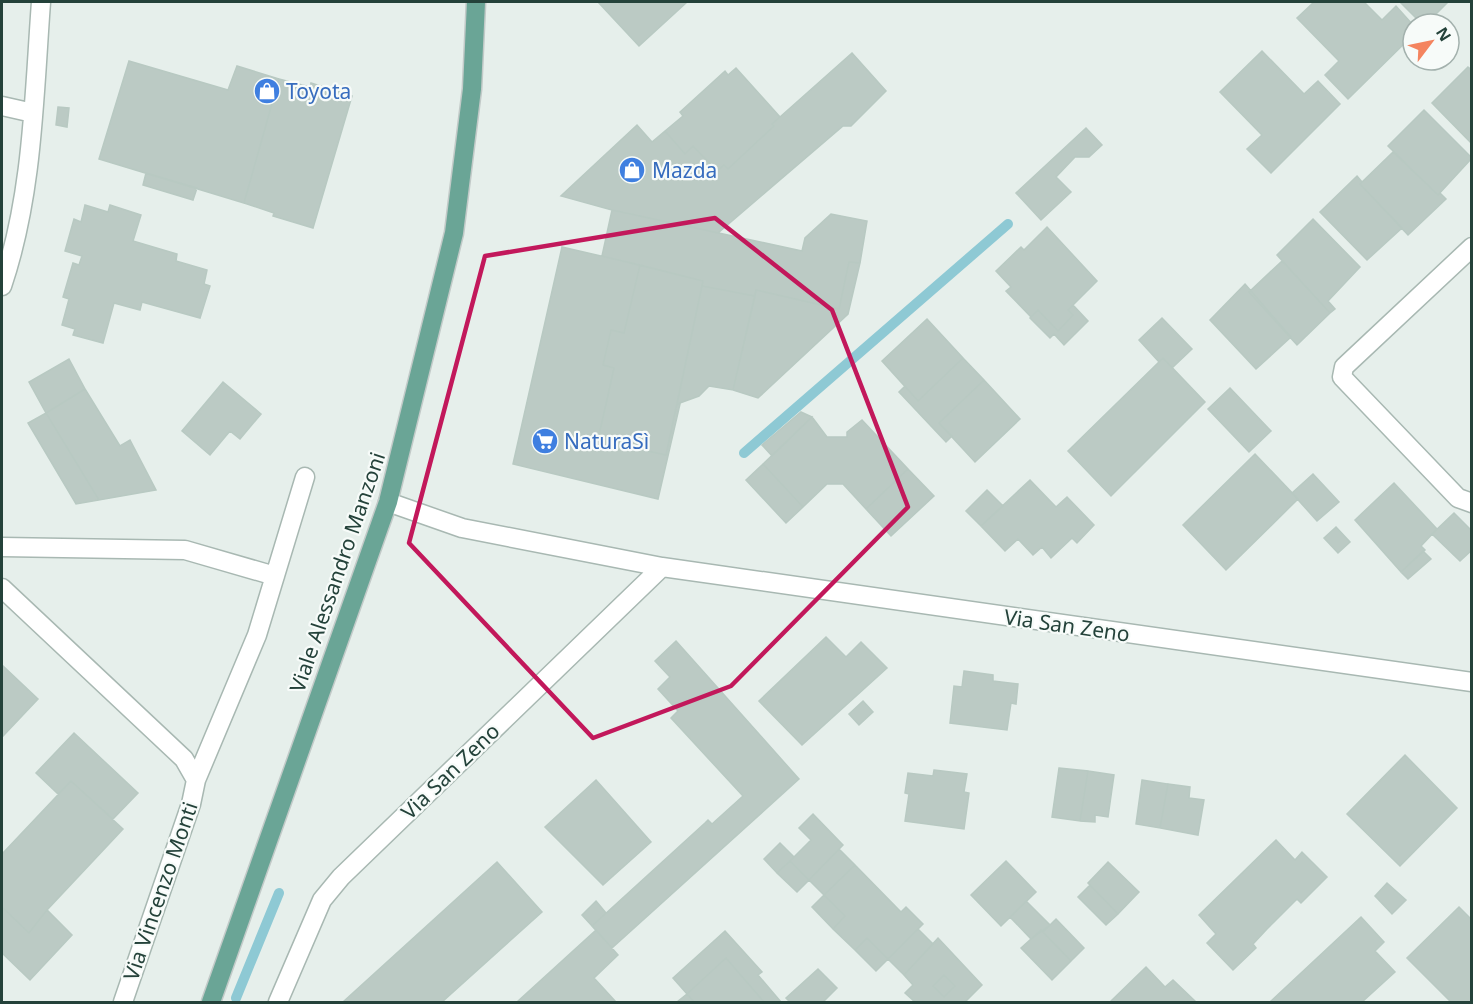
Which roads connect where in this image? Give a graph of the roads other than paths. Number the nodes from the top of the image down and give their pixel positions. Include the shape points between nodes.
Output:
1 (41, 2) edge
2 (476, 2) edge
3 (2, 106) edge
4 (33, 112) junction
5 (1472, 247) edge
6 (2, 286) edge
7 (304, 477) dead end
8 (388, 502) junction
9 (1472, 503) edge
10 (2, 547) edge
11 (662, 567) junction
12 (275, 576) junction
13 (2, 588) edge
14 (1472, 682) edge
15 (196, 780) junction
16 (123, 1002) edge
17 (211, 1002) edge
18 (278, 1002) edge

1 - 4 street
2 - 8 main road, Viale Alessandro Manzoni via 472,89 454,233
3 - 4 street
4 - 6 street via 19,220
5 - 9 street via 1344,367 1342,376 1458,498
7 - 12 street, Via Vincenzo Monti
8 - 11 street, Via San Zeno via 462,528
8 - 17 main road, Viale Alessandro Manzoni
10 - 12 street via 185,550
11 - 14 street, Via San Zeno
11 - 18 street, Via San Zeno via 341,877 322,900
12 - 15 street, Via Vincenzo Monti via 257,635
13 - 15 street via 184,759
15 - 16 street, Via Vincenzo Monti

